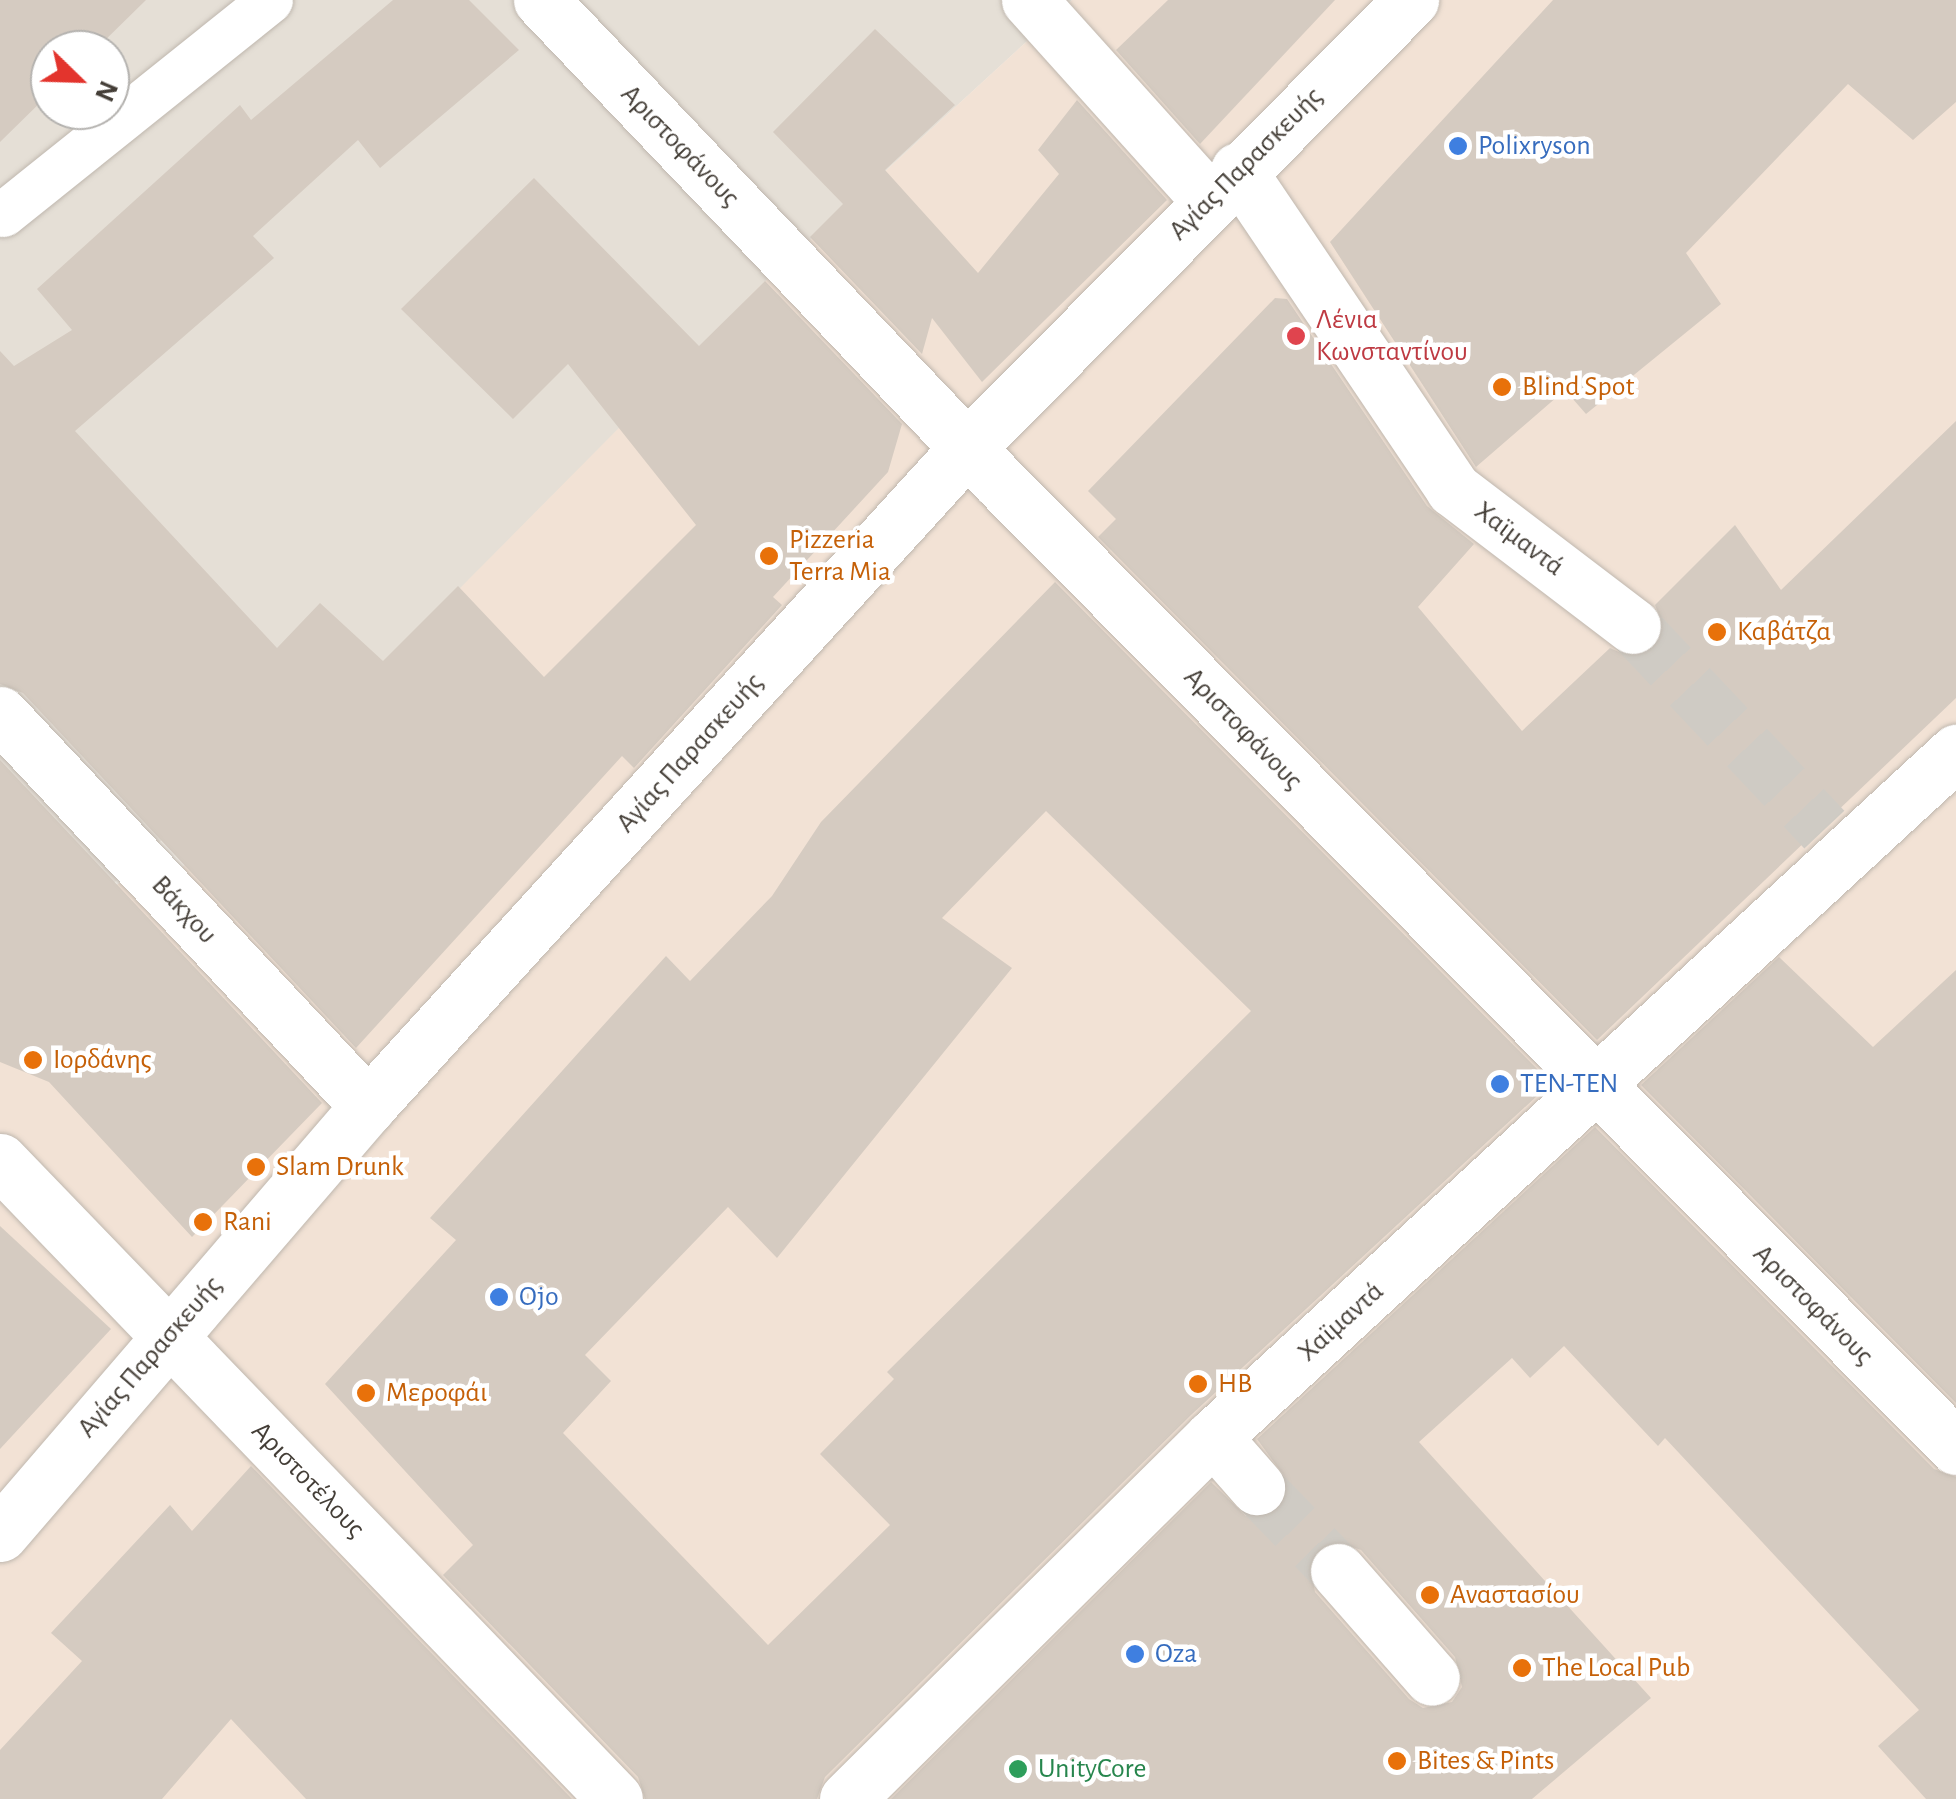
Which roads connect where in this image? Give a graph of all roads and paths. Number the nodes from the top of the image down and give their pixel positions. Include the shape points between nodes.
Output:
1 (270, 0) edge
2 (541, 0) edge
3 (1029, 0) edge
4 (1410, 0) edge
5 (1223, 185) junction
6 (3, 214) dead end
7 (967, 448) junction
8 (1633, 626) tunnel mouth
9 (0, 714) edge
10 (1956, 752) edge
11 (1598, 1092) junction
12 (368, 1106) junction
13 (0, 1162) edge
14 (169, 1334) junction
15 (1213, 1437) junction
16 (1956, 1447) edge
17 (1257, 1487) tunnel mouth
18 (0, 1534) edge
19 (1338, 1571) tunnel mouth
20 (1432, 1678) dead end
21 (615, 1799) edge
22 (846, 1799) edge

1 - 6 lane
2 - 7 street, Αριστοφάνους
3 - 5 street, Χαϊμαντά
4 - 5 street, Αγίας Παρασκευής
5 - 7 street, Αγίας Παρασκευής
5 - 8 street, Χαϊμαντά via 1453,489
7 - 11 street, Αριστοφάνους
7 - 12 street, Αγίας Παρασκευής
9 - 12 street, Βάκχου
10 - 11 street, Χαϊμαντά via 1835,842
11 - 15 street, Χαϊμαντά
11 - 16 street, Αριστοφάνους
12 - 14 street, Αγίας Παρασκευής
13 - 14 street, Αριστοτέλους
14 - 18 street, Αγίας Παρασκευής
14 - 21 street, Αριστοτέλους
15 - 17 street
15 - 22 street, Χαϊμαντά
19 - 20 street

